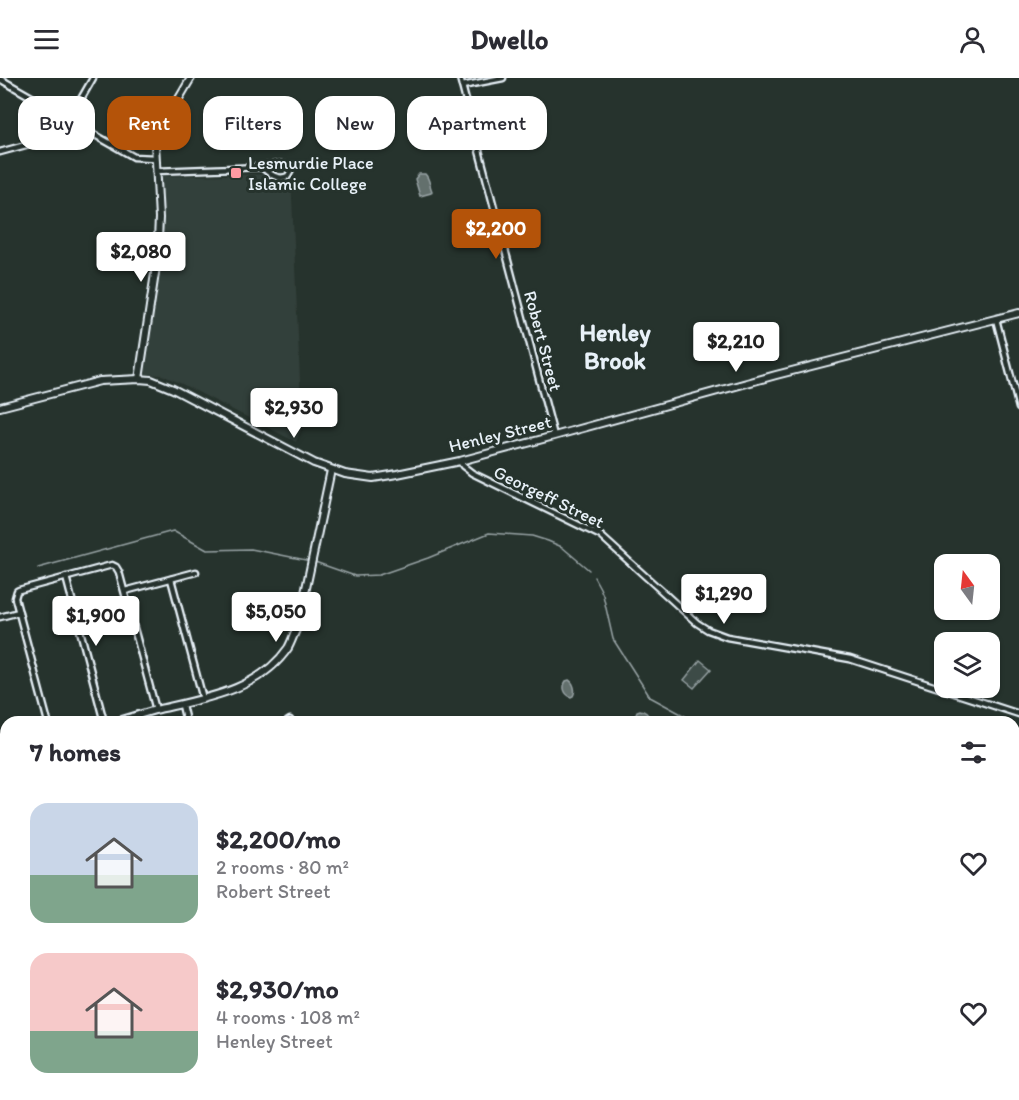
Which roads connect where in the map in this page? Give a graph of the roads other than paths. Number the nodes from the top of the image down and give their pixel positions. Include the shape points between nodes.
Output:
1 (93, 78) edge
2 (191, 78) edge
3 (460, 78) edge
4 (503, 78) edge
5 (0, 79) edge
6 (462, 86) junction
7 (29, 96) edge
8 (83, 96) edge
9 (95, 135) edge
10 (18, 147) edge
11 (0, 152) edge
12 (155, 158) junction
13 (262, 167) junction
14 (156, 171) junction
15 (1019, 313) edge
16 (996, 319) junction
17 (139, 379) junction
18 (0, 407) edge
19 (1019, 408) edge
20 (554, 436) junction
21 (460, 460) junction
22 (331, 470) junction
23 (196, 572) dead end
24 (66, 578) junction
25 (171, 579) junction
26 (125, 591) junction
27 (18, 612) junction
28 (0, 617) edge
29 (203, 699) junction
30 (182, 705) junction
31 (156, 710) junction
32 (1019, 714) edge
33 (46, 716) edge
34 (102, 716) edge
35 (140, 716) edge
36 (185, 716) edge

1 - 8 street
2 - 12 street via 157,136
3 - 6 street, Robert Street
4 - 6 street
5 - 7 street
6 - 20 street, Robert Street
9 - 12 street via 134,157
10 - 11 street
12 - 14 street
13 - 13 street via 281,164 289,167 290,172 278,178
13 - 14 street
14 - 17 street via 157,260
15 - 16 street, Henley Street
16 - 19 street
16 - 20 street, Henley Street
17 - 18 street, Henley Street via 100,381
17 - 22 street, Henley Street via 173,388
20 - 21 street, Henley Street
21 - 22 street, Henley Street via 373,478
21 - 32 street, Georgeff Street via 472,473 601,536 708,630 727,637 850,659
22 - 29 street via 297,626 288,647 261,674
23 - 25 street
24 - 26 street via 112,565 118,569
24 - 27 street via 16,591
24 - 34 street
25 - 26 street
25 - 29 street
26 - 31 street
27 - 28 street
27 - 33 street
29 - 30 street
30 - 31 street
30 - 36 street
31 - 35 street

